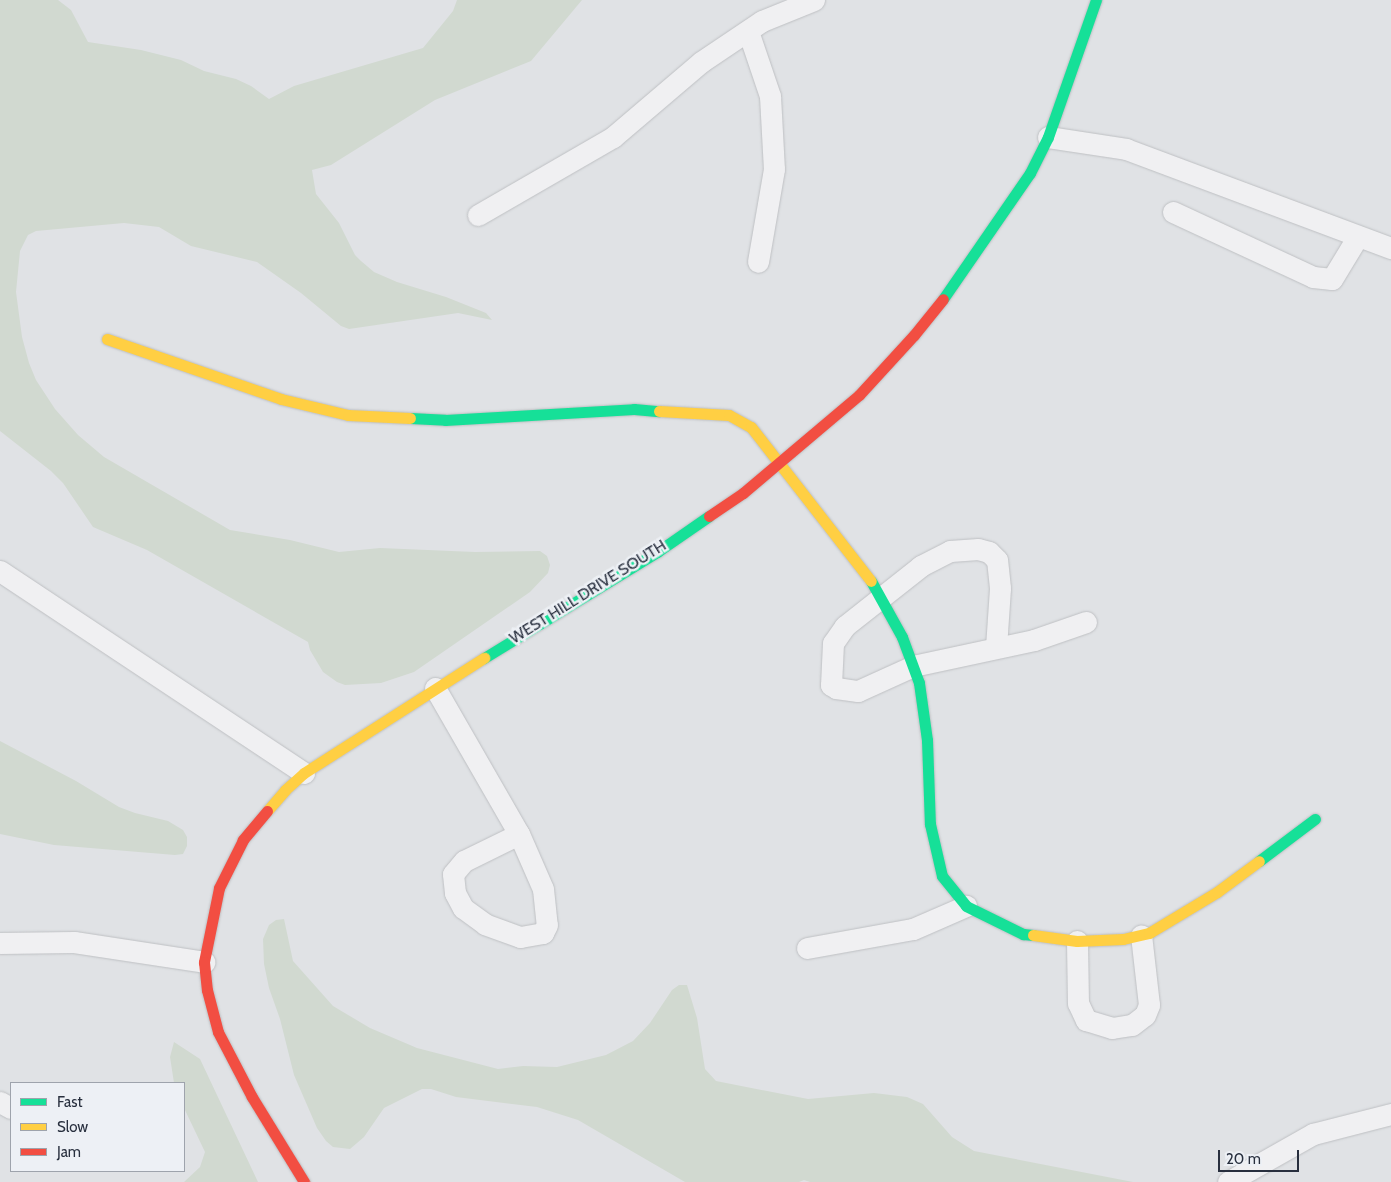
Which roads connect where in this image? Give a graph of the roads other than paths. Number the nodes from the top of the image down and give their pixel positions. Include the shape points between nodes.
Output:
1 (814, 0) edge
2 (1096, 0) edge
3 (748, 31) junction
4 (1048, 137) junction
5 (1173, 212) dead end
6 (478, 215) dead end
7 (1358, 236) junction
8 (1391, 248) edge
9 (758, 262) dead end
10 (107, 339) dead end
11 (780, 464) junction
12 (0, 571) edge
13 (881, 598) junction
14 (1086, 622) dead end
15 (996, 648) junction
16 (913, 666) junction
17 (435, 688) junction
18 (304, 773) junction
19 (1315, 820) dead end
20 (519, 834) junction
21 (966, 906) junction
22 (1141, 935) junction
23 (1077, 941) junction
24 (0, 943) edge
25 (807, 948) dead end
26 (204, 962) junction
27 (1391, 1114) edge
28 (304, 1182) edge
29 (1228, 1182) edge

1 - 3 street via 762,21
2 - 4 street, WEST HILL DRIVE SOUTH
3 - 6 street via 701,62 613,138
3 - 9 street via 770,96 774,170
4 - 7 street via 1126,150
4 - 11 street, WEST HILL DRIVE SOUTH via 1030,173 986,239 914,335 859,395
5 - 7 street via 1313,277 1332,279
7 - 8 street
10 - 11 street via 281,399 348,415 445,420 634,408 729,415 751,427
11 - 13 street
11 - 17 street, WEST HILL DRIVE SOUTH via 656,552
12 - 18 street
13 - 15 street via 921,566 950,550 989,552 998,560 1000,588
13 - 16 street
13 - 16 street via 845,626 833,643 831,685 858,691
14 - 15 street via 1034,640
15 - 16 street
16 - 21 street via 919,683 927,740 930,824 942,876
17 - 18 street, WEST HILL DRIVE SOUTH
17 - 20 street
18 - 26 street, WEST HILL DRIVE SOUTH via 285,790 243,840 219,888
19 - 22 street via 1217,892
20 - 20 street via 543,889 547,925 543,933 520,937 485,924 463,908 454,893 453,874 464,861
21 - 23 street via 1023,934
21 - 25 street via 913,929
22 - 23 street
22 - 23 street via 1149,1005 1144,1015 1132,1025 1112,1028 1086,1020 1078,1003
24 - 26 street via 74,942
26 - 28 street, WEST HILL DRIVE SOUTH via 207,990 218,1032 252,1097
27 - 29 street via 1313,1134

